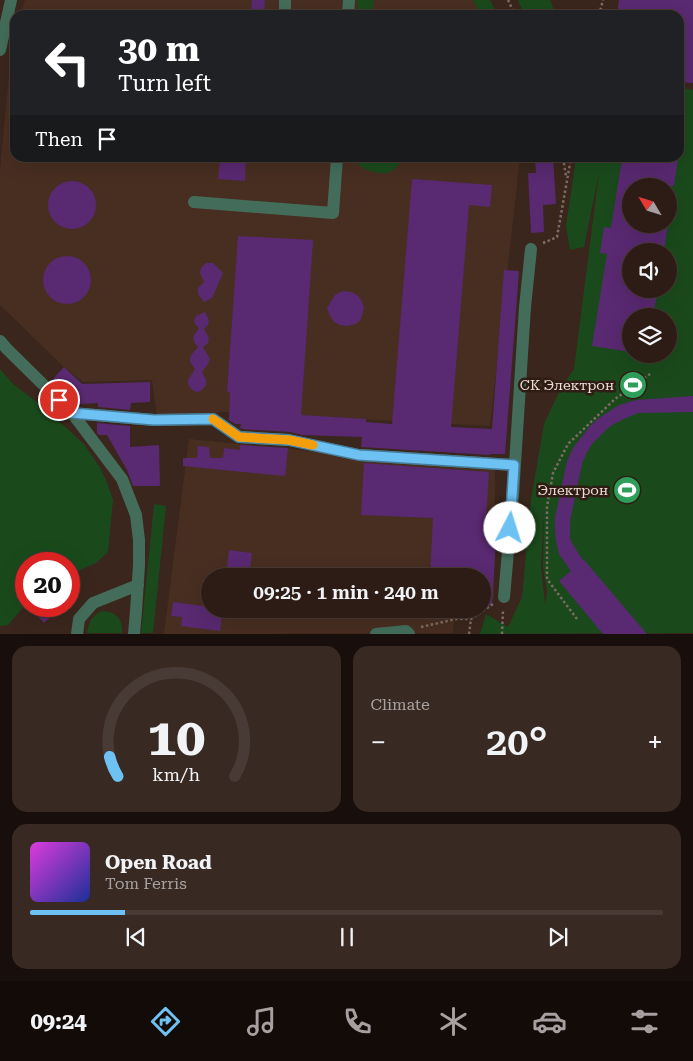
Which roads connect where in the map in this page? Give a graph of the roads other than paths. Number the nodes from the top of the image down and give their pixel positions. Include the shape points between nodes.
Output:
1 (11, 0) edge
2 (0, 50) edge
3 (337, 162) edge
4 (194, 202) dead end
5 (531, 249) road end
6 (0, 341) edge
7 (72, 413) junction
8 (514, 465) junction
9 (138, 585) junction
10 (504, 596) road end
11 (408, 632) edge
12 (77, 634) edge
13 (134, 634) edge
14 (376, 634) edge

1 - 2 street
3 - 4 street via 333,213
5 - 8 street
6 - 7 street
7 - 8 street via 154,420 213,419 239,437 289,440 359,455
7 - 9 street via 122,479 136,515
8 - 10 street
9 - 12 street via 93,603 79,619
9 - 13 street
11 - 14 street

